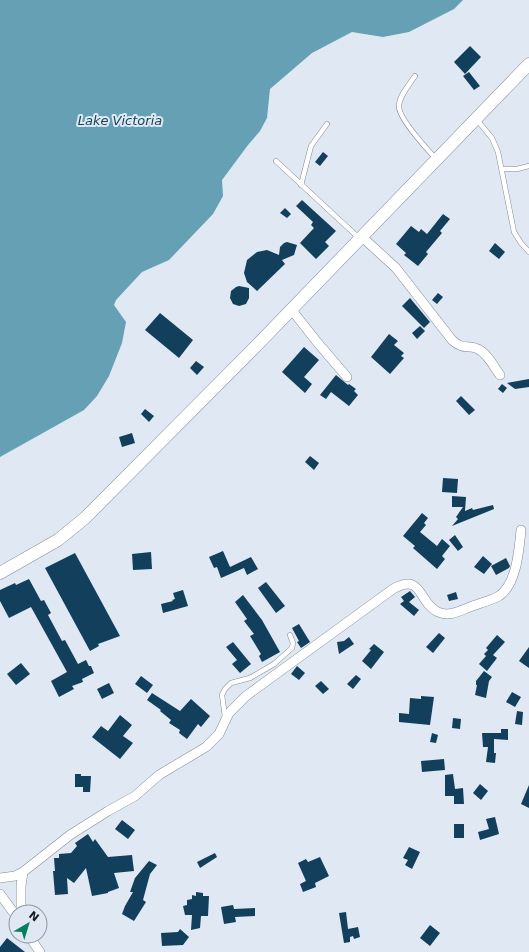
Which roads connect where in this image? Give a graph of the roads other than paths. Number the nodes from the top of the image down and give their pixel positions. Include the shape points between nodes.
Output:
1 (529, 64) edge
2 (415, 76) dead end
3 (475, 119) junction
4 (327, 124) dead end
5 (436, 159) junction
6 (276, 161) dead end
7 (529, 166) edge
8 (502, 169) junction
9 (301, 185) junction
10 (360, 237) junction
11 (529, 252) edge
12 (291, 309) junction
13 (500, 375) dead end
14 (347, 377) dead end
15 (521, 530) dead end
16 (0, 573) edge
17 (290, 635) dead end
18 (226, 719) junction
19 (24, 872) junction
20 (0, 878) edge
21 (0, 894) edge
22 (21, 904) edge
23 (8, 905) edge

1 - 3 street
2 - 5 lane via 400,101 399,110 408,126
3 - 5 street
3 - 8 lane via 492,138
4 - 9 lane via 311,146
5 - 10 street
6 - 9 lane
7 - 8 lane
8 - 11 lane via 514,232
9 - 10 lane
10 - 12 street
10 - 13 street via 396,268 452,340 464,348 478,349 486,355
12 - 14 street
12 - 16 street via 85,518 58,540
15 - 18 street via 512,577 506,589 499,595 455,613 445,614 432,608 414,586 402,584 372,603 246,696
17 - 18 lane via 292,648 274,664 250,678 231,683 225,689 222,695
18 - 19 street via 219,734 206,747 159,775 135,796 70,835
19 - 20 street
19 - 22 street
21 - 23 street

